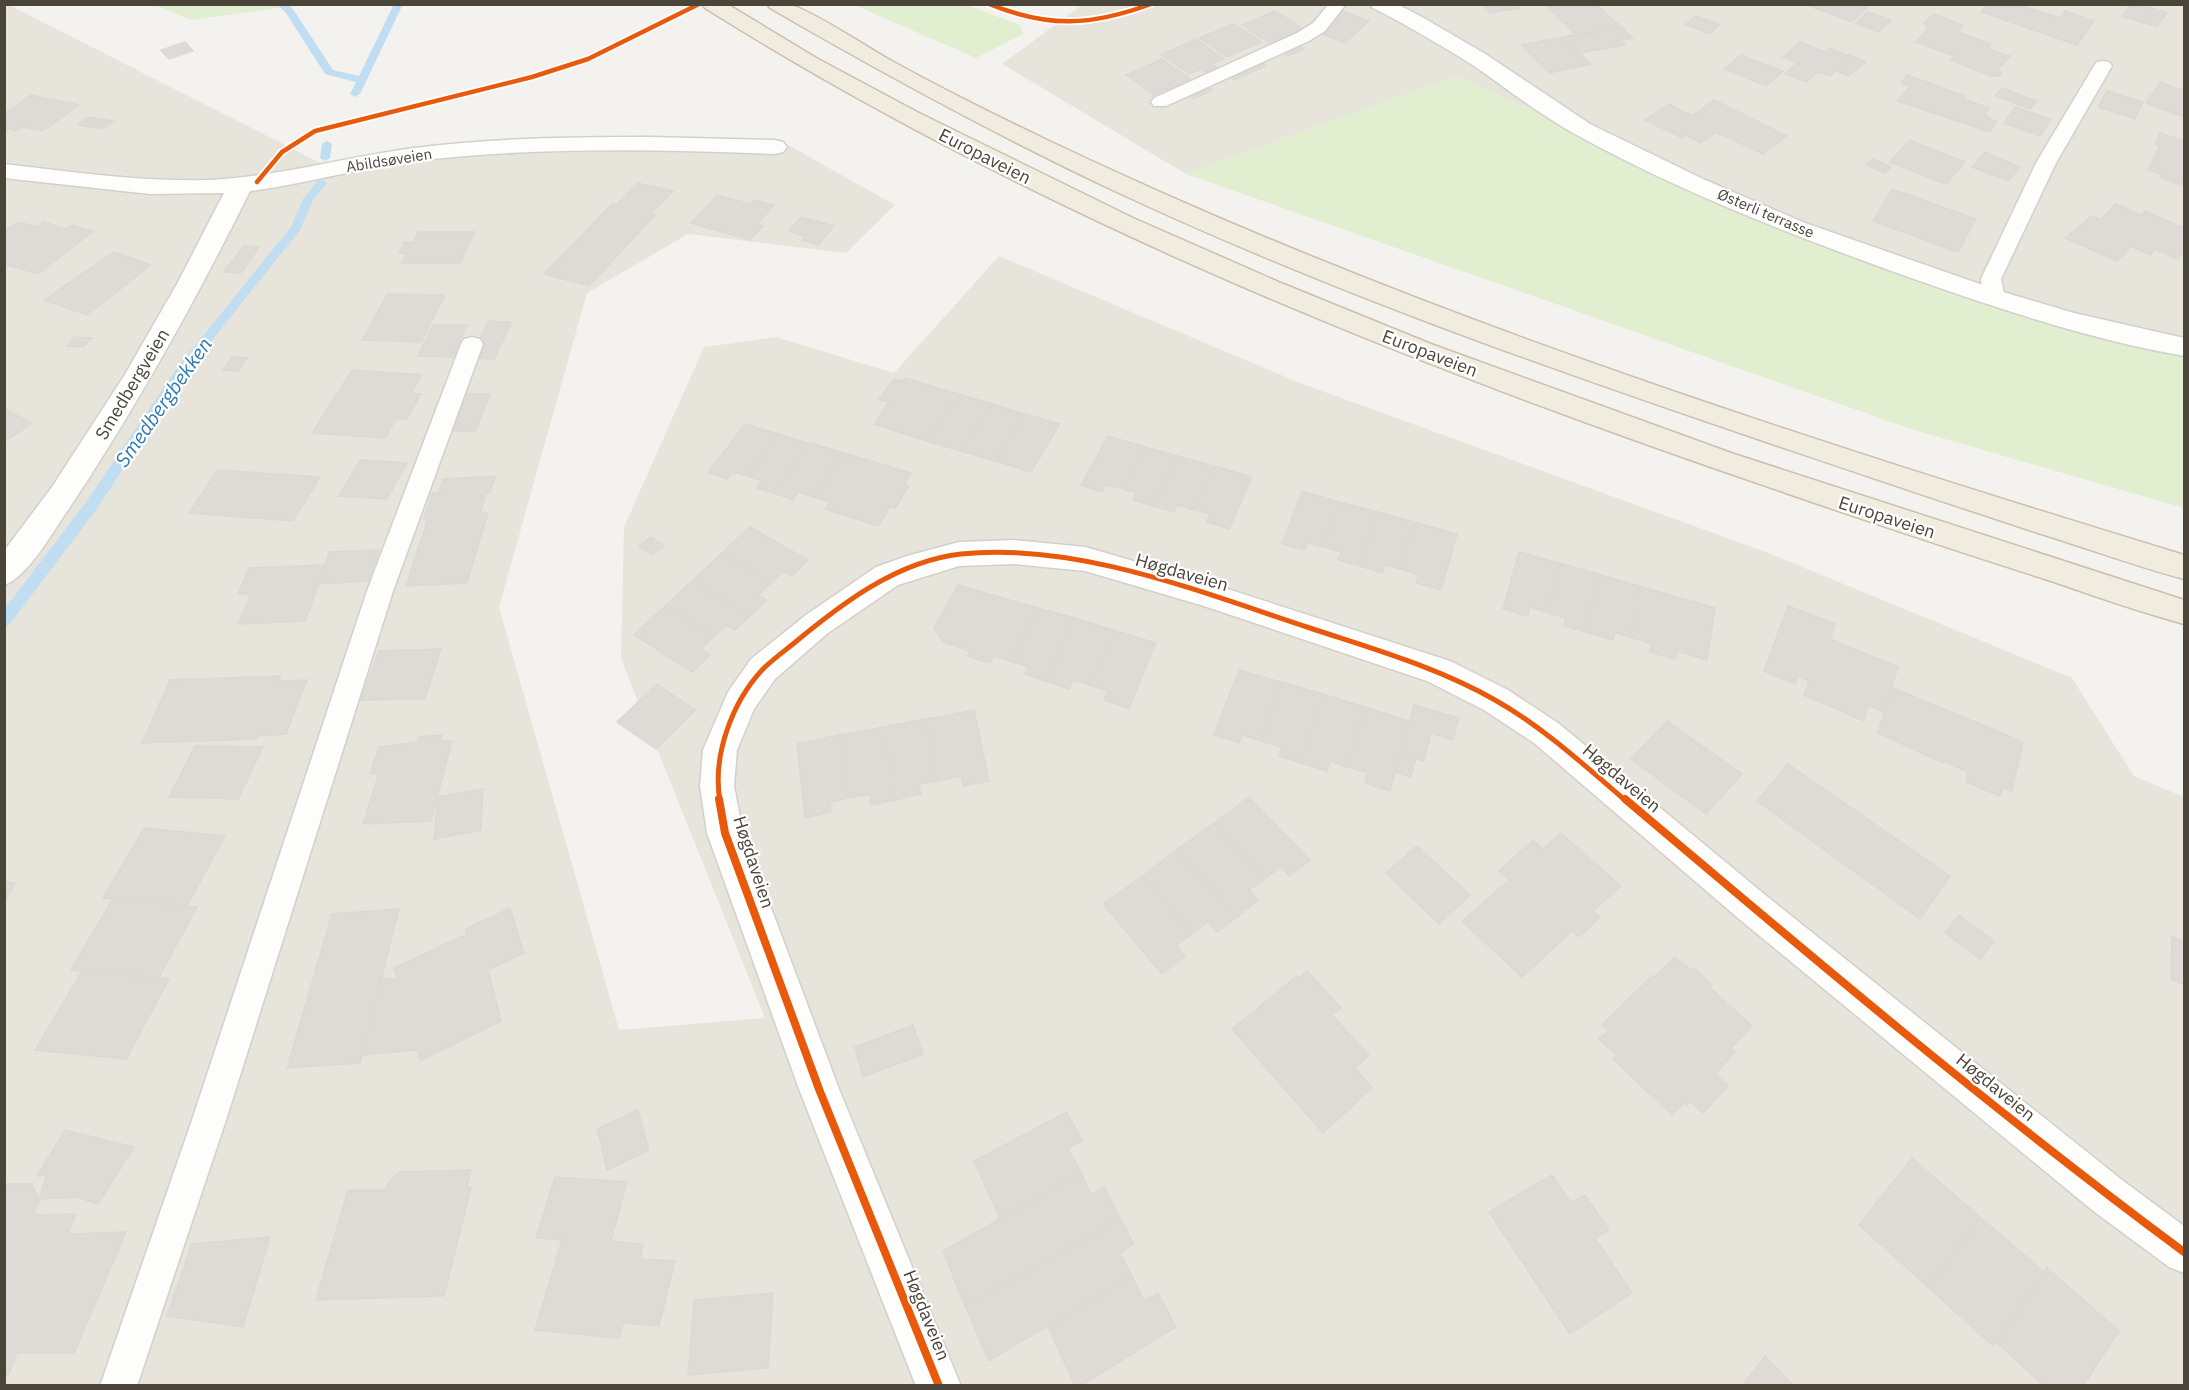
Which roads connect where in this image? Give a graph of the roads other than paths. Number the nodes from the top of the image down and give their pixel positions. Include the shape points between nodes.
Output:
1 (712, 4) edge
2 (777, 4) edge
3 (1338, 4) edge
4 (1380, 4) edge
5 (2103, 66) dead end
6 (1160, 102) dead end
7 (775, 147) dead end
8 (4, 171) edge
9 (242, 184) junction
10 (1994, 298) junction
11 (472, 344) dead end
12 (2184, 347) edge
13 (2184, 567) edge
14 (4, 573) edge
15 (2184, 612) edge
16 (2184, 1252) edge
17 (118, 1386) edge
18 (939, 1386) edge

1 - 15 highway, Europaveien via 799,58 1041,185 1326,312 1543,396 1836,501
2 - 13 highway, Europaveien via 921,87 1131,189 1456,324 1847,460
3 - 6 lane via 1319,27 1303,37
4 - 10 street, Østerli terrasse via 1479,60 1563,118 1674,174 1796,228
5 - 10 lane via 2046,163 1991,279
7 - 9 street, Abildsøveien via 617,144 439,152
8 - 9 street, Abildsøveien via 139,188
9 - 14 street, Smedbergveien via 121,405 31,541
10 - 12 street, Østerli terrasse via 2071,321
11 - 17 lane via 380,591 209,1120
16 - 18 street, Høgdaveien via 2006,1114 1546,732 1505,705 1438,671 1206,594 1085,560 1014,552 959,554 887,576 817,624 763,669 740,702 720,750 717,786 725,833 819,1089

